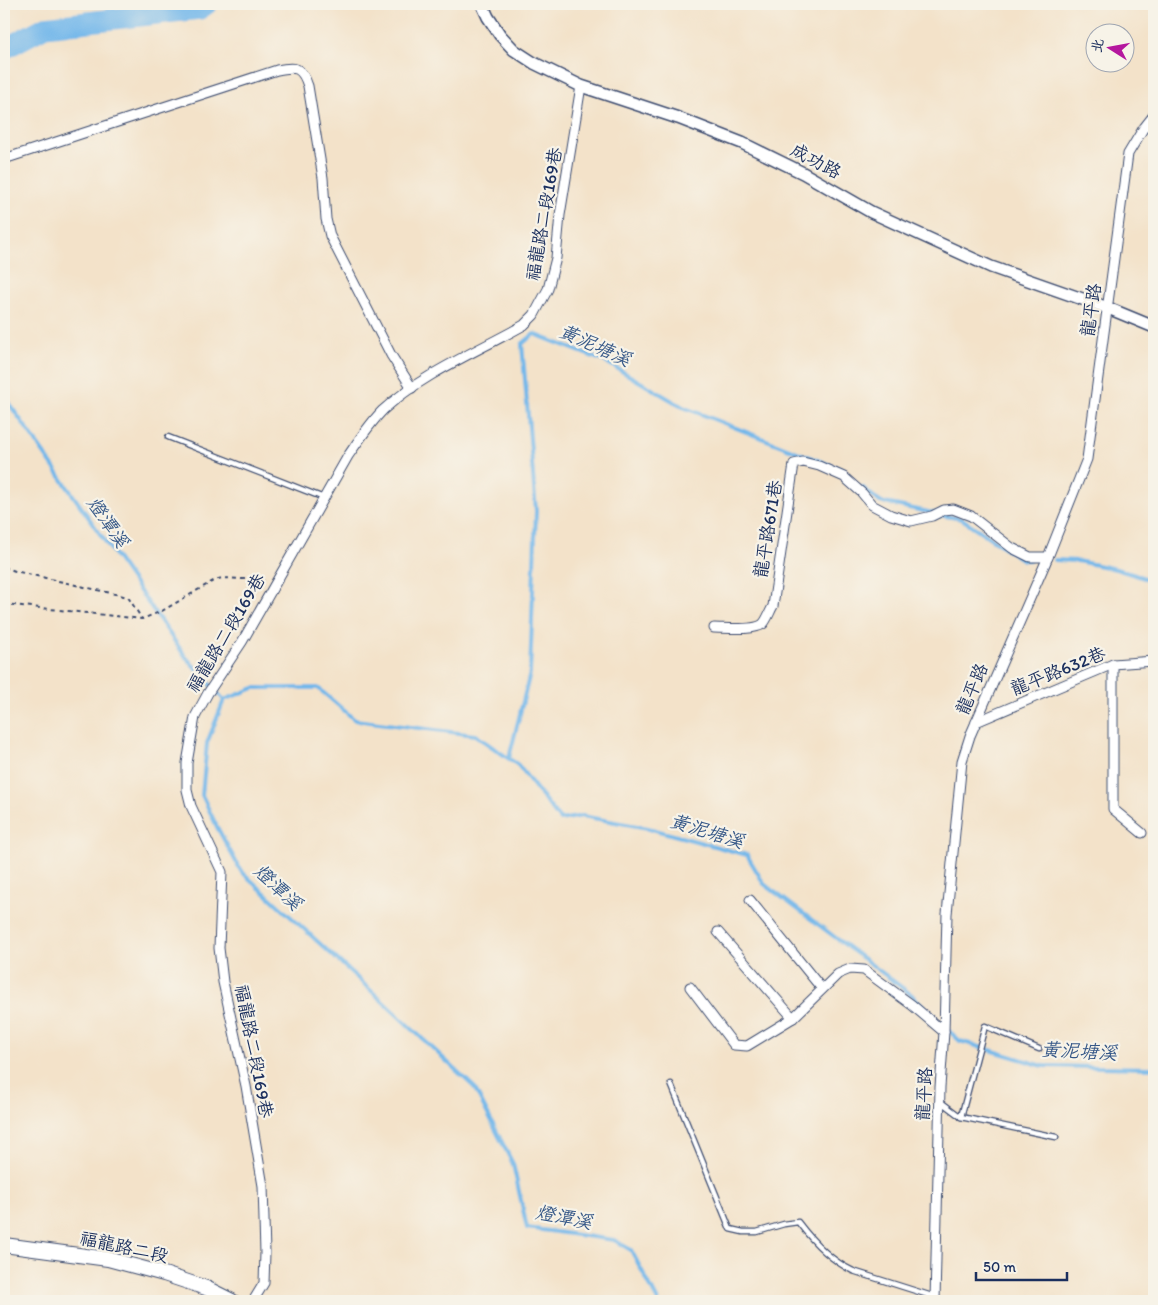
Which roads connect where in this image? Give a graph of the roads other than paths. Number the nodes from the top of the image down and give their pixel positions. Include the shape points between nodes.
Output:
1 (482, 4) edge
2 (581, 86) junction
3 (1154, 115) edge
4 (4, 159) edge
5 (1108, 308) junction
6 (1154, 327) edge
7 (412, 388) junction
8 (168, 437) dead end
9 (324, 498) junction
10 (1048, 557) junction
11 (714, 628) dead end
12 (1154, 661) edge
13 (1112, 664) junction
14 (976, 722) junction
15 (1142, 833) dead end
16 (750, 900) dead end
17 (718, 932) dead end
18 (690, 988) dead end
19 (822, 990) junction
20 (793, 1018) junction
21 (944, 1032) junction
22 (1039, 1049) dead end
23 (672, 1084) dead end
24 (940, 1101) junction
25 (961, 1117) junction
26 (1056, 1137) dead end
27 (4, 1245) edge
28 (935, 1299) edge
29 (232, 1301) edge
30 (253, 1301) edge

1 - 2 street, 成功路 via 500,35 514,50
2 - 5 street, 成功路 via 742,143 803,172 871,212 991,267
2 - 7 street, 福龍路二段169巷 via 556,258 548,289 534,315 524,325 437,371
3 - 5 street, 龍平路 via 1128,154
4 - 7 street via 277,70 298,69 308,86 330,236 391,355
5 - 6 street, 成功路
5 - 10 street, 龍平路 via 1087,459
7 - 9 street, 福龍路二段169巷 via 383,411 363,434
8 - 9 lane
9 - 30 street, 福龍路二段169巷 via 195,717 187,763 187,790 191,806 222,872 219,948 263,1186 264,1283
10 - 11 street, 龍平路671巷 via 1030,557 1012,548 971,516 953,509 911,521 891,515 872,505 844,477 803,462 794,464 768,617 763,624 752,628
10 - 14 street, 龍平路
12 - 13 street, 龍平路632巷
13 - 14 street, 龍平路632巷
13 - 15 street via 1113,809
14 - 21 street, 龍平路 via 962,761 959,783 947,914
16 - 19 street
17 - 20 street
18 - 20 street via 734,1045 747,1046
19 - 20 street
19 - 21 street via 838,974 850,969 864,970
21 - 24 street, 龍平路
22 - 25 lane via 985,1026
23 - 28 lane via 730,1229 757,1232 798,1222 812,1240 841,1266
24 - 25 lane
24 - 28 street, 龍平路
25 - 26 lane
27 - 29 main road, 福龍路二段 via 108,1259 206,1288

